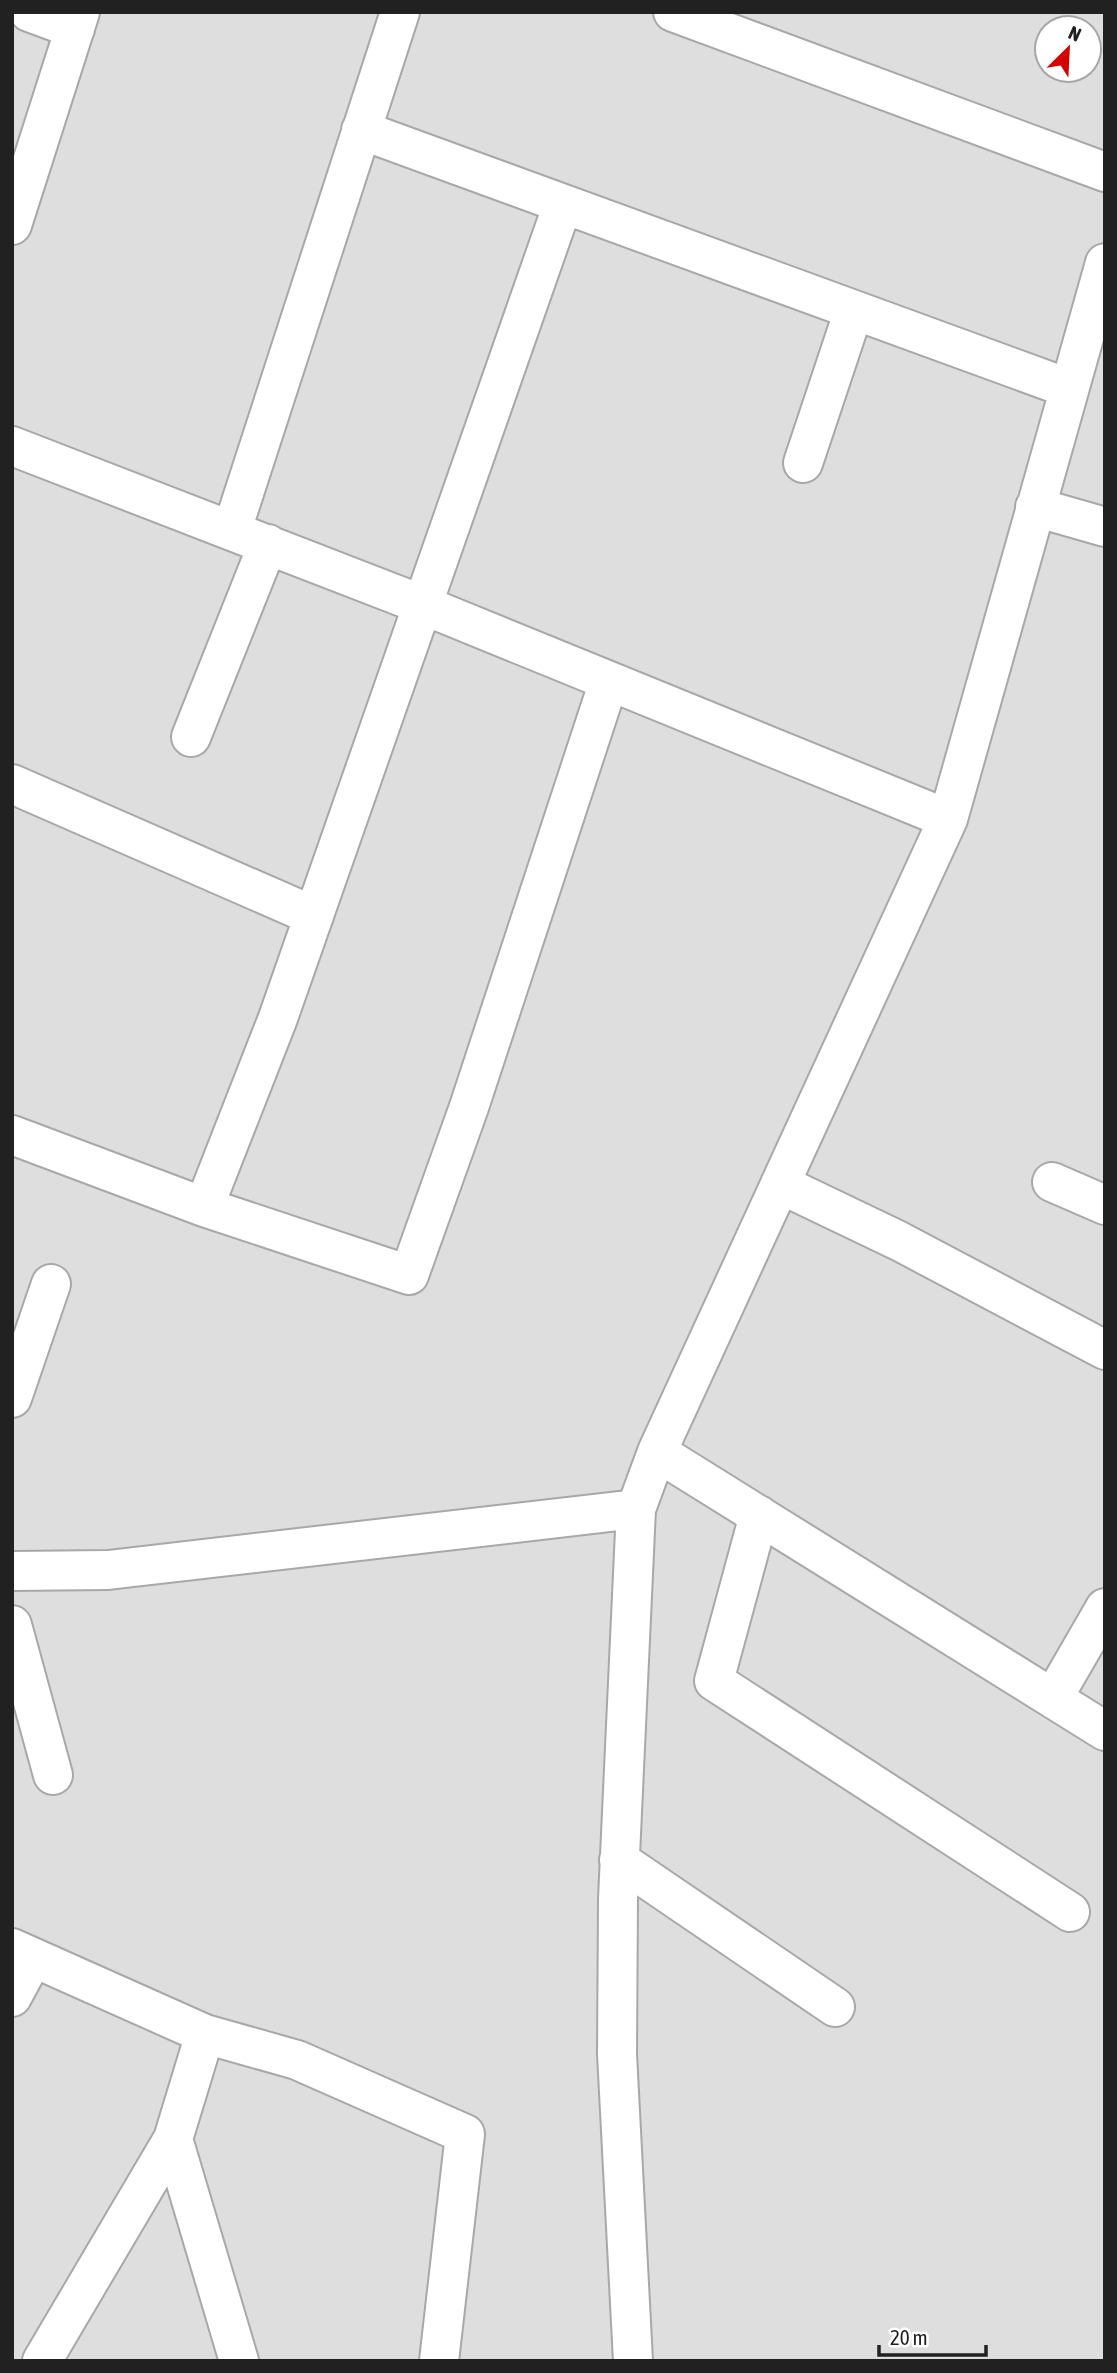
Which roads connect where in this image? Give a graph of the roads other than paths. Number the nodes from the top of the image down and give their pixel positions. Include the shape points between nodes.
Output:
1 (29, 12) edge
2 (400, 12) edge
3 (673, 12) edge
4 (77, 21) edge
5 (361, 130) junction
6 (1105, 172) edge
7 (563, 204) junction
8 (12, 225) edge
9 (1105, 262) edge
10 (854, 310) junction
11 (1069, 388) junction
12 (12, 446) edge
13 (803, 463) dead end
14 (1035, 507) junction
15 (1105, 527) edge
16 (232, 530) junction
17 (268, 544) junction
18 (424, 605) junction
19 (609, 681) junction
20 (191, 737) dead end
21 (12, 784) edge
22 (948, 819) junction
23 (314, 916) junction
24 (12, 1135) edge
25 (1052, 1182) dead end
26 (780, 1184) junction
27 (1105, 1205) edge
28 (204, 1208) junction
29 (51, 1284) dead end
30 (1105, 1350) edge
31 (12, 1398) edge
32 (657, 1452) junction
33 (636, 1509) junction
34 (759, 1515) junction
35 (12, 1571) edge
36 (1105, 1608) edge
37 (12, 1625) edge
38 (1053, 1698) junction
39 (1105, 1731) edge
40 (52, 1775) dead end
41 (619, 1860) junction
42 (1070, 1912) dead end
43 (23, 1953) edge
44 (12, 1997) edge
45 (835, 2007) dead end
46 (205, 2034) junction
47 (173, 2140) junction
48 (641, 2357) edge
49 (42, 2361) edge
50 (239, 2361) edge
51 (439, 2361) edge

1 - 4 street
2 - 5 street
3 - 6 street
4 - 8 street
5 - 7 street
5 - 16 street
7 - 10 street
7 - 18 street
9 - 11 street
10 - 11 street
10 - 13 street
11 - 14 street
12 - 16 street
14 - 15 street
14 - 22 street
16 - 17 street
17 - 18 street
17 - 20 street
18 - 19 street
18 - 23 street
19 - 22 street
19 - 28 street via 474,1094 409,1275
21 - 23 street
22 - 26 street
23 - 28 street
24 - 28 street
25 - 27 street
26 - 30 street
26 - 32 street
29 - 31 street
32 - 33 street
32 - 34 street
33 - 35 street via 108,1570
33 - 41 street
34 - 38 street
34 - 42 street via 714,1681
36 - 38 street
37 - 40 street
38 - 39 street
41 - 45 street
41 - 48 street via 617,2054 627,2295
43 - 44 street
43 - 46 street
46 - 47 street
46 - 51 street via 298,2060 465,2134
47 - 49 street
47 - 50 street

